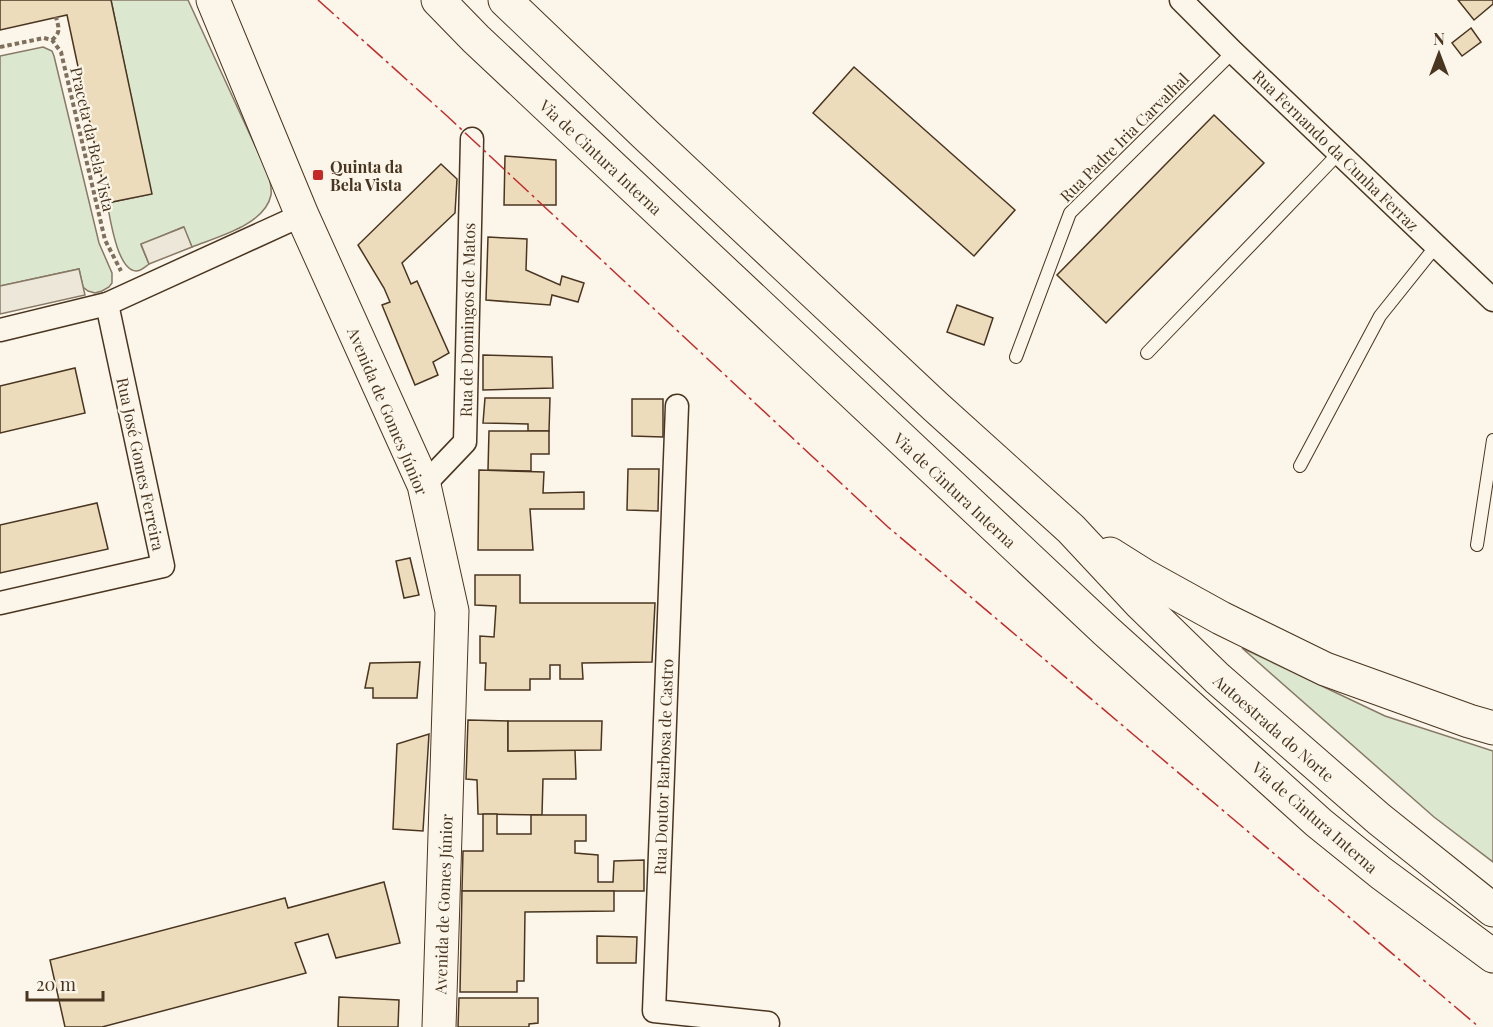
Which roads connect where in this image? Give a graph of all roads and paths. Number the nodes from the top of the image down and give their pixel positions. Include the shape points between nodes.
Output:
1 (213, 0) edge
2 (438, 0) edge
3 (505, 0) edge
4 (1180, 0) edge
5 (56, 17) dead end
6 (52, 40) junction
7 (0, 47) edge
8 (1233, 52) junction
9 (472, 139) dead end
10 (1339, 153) junction
11 (302, 215) junction
12 (1437, 246) junction
13 (132, 293) junction
14 (1493, 300) edge
15 (107, 304) junction
16 (0, 330) edge
17 (1147, 353) dead end
18 (1016, 357) dead end
19 (677, 406) dead end
20 (1493, 440) edge
21 (1300, 466) dead end
22 (424, 485) junction
23 (1071, 529) junction
24 (1477, 545) dead end
25 (0, 603) edge
26 (1493, 728) edge
27 (1493, 910) edge
28 (1493, 956) edge
29 (440, 1027) edge
30 (767, 1027) edge

1 - 11 main road, Avenida de Gomes Júnior
2 - 28 main road, Via de Cintura Interna via 1124,647 1319,823
3 - 23 main road via 928,400
4 - 8 street, Rua Fernando da Cunha Ferraz
5 - 6 path via 59,30
6 - 7 path via 36,39
6 - 13 path, Praceta da Bela Vista via 61,52 105,240
8 - 10 street, Rua Fernando da Cunha Ferraz
8 - 18 lane, Rua Padre Iria Carvalhal via 1070,213
9 - 22 street, Rua de Domingos de Matos via 465,442
10 - 12 street, Rua Fernando da Cunha Ferraz
10 - 17 lane
11 - 13 street
11 - 22 main road, Avenida de Gomes Júnior
12 - 14 street, Rua Fernando da Cunha Ferraz
12 - 21 lane via 1380,316
13 - 15 street
15 - 16 street
15 - 25 street, Rua José Gomes Ferreira via 164,566
19 - 30 street, Rua Doutor Barbosa de Castro via 654,1011 768,1023
20 - 24 lane
22 - 29 main road, Avenida de Gomes Júnior via 452,611
23 - 26 main road via 1145,576 1324,669
23 - 27 main road, Autoestrada do Norte via 1217,678 1379,819

